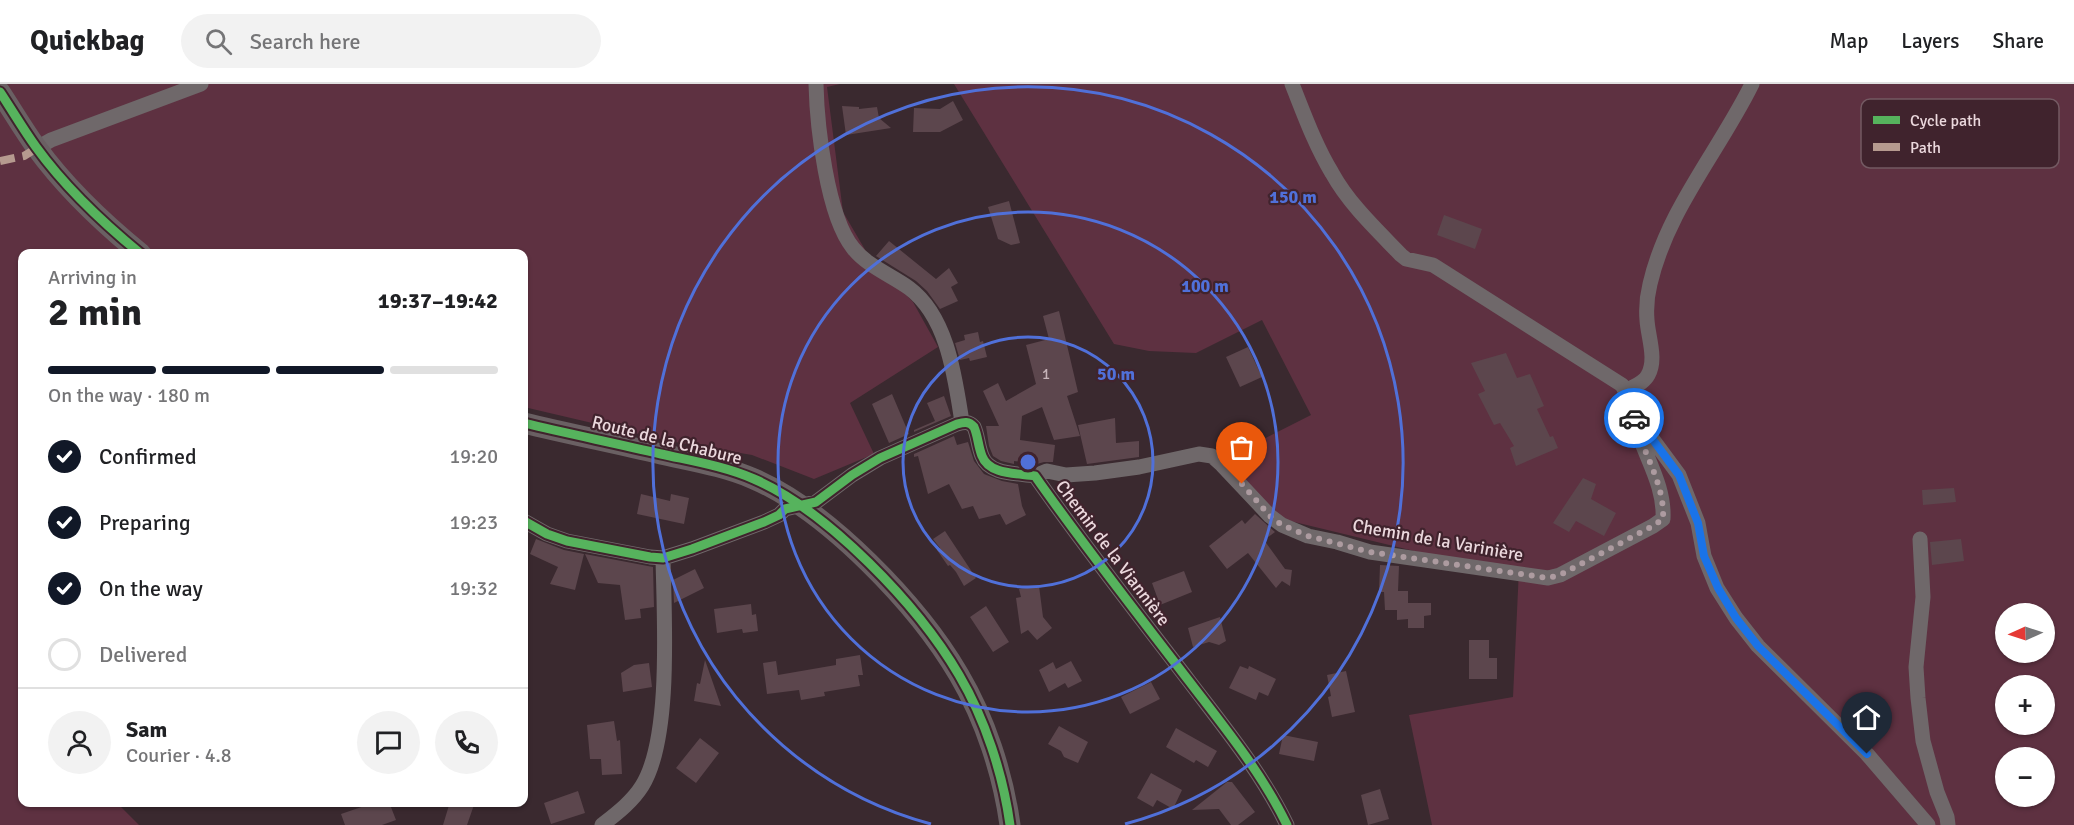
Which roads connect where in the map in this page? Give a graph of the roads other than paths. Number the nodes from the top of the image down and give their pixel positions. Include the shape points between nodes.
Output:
1 (201, 84) edge
2 (816, 84) edge
3 (1292, 84) edge
4 (1752, 84) edge
5 (0, 92) edge
6 (37, 148) junction
7 (135, 249) edge
8 (1629, 397) junction
9 (962, 422) junction
10 (528, 424) edge
11 (1035, 476) junction
12 (801, 505) junction
13 (528, 524) edge
14 (1920, 539) dead end
15 (663, 558) junction
16 (602, 825) edge
17 (1010, 825) edge
18 (1287, 825) edge
19 (1928, 825) edge
20 (1947, 825) edge

1 - 6 street
2 - 9 street via 826,172 843,231 864,259 910,289 942,332
3 - 8 street via 1332,175 1401,255 1433,266 1598,368 1622,385
4 - 8 street via 1669,229 1646,301 1651,365 1648,376
5 - 6 main road
6 - 7 main road via 78,195
8 - 11 street, Chemin de la Varinière via 1640,440 1661,490 1663,519 1548,578 1370,552 1308,536 1270,516 1212,456 1185,456 1095,473 1066,475 1047,471
8 - 19 street via 1645,429 1679,475 1698,523 1704,556 1736,618 1758,646 1867,754
9 - 11 street, Chemin de la Viannière via 974,427 986,464
9 - 12 street via 897,450 816,501
10 - 12 main road, Route de la Chabure via 711,465 759,481
11 - 18 street, Chemin de la Viannière via 1274,796
12 - 15 street
12 - 17 main road, Route de la Chabure via 862,556 935,637 960,676 980,719
13 - 15 street via 567,541
14 - 20 street via 1923,597 1916,667 1918,698 1925,750
15 - 16 street via 663,681 653,759 642,786 626,806

